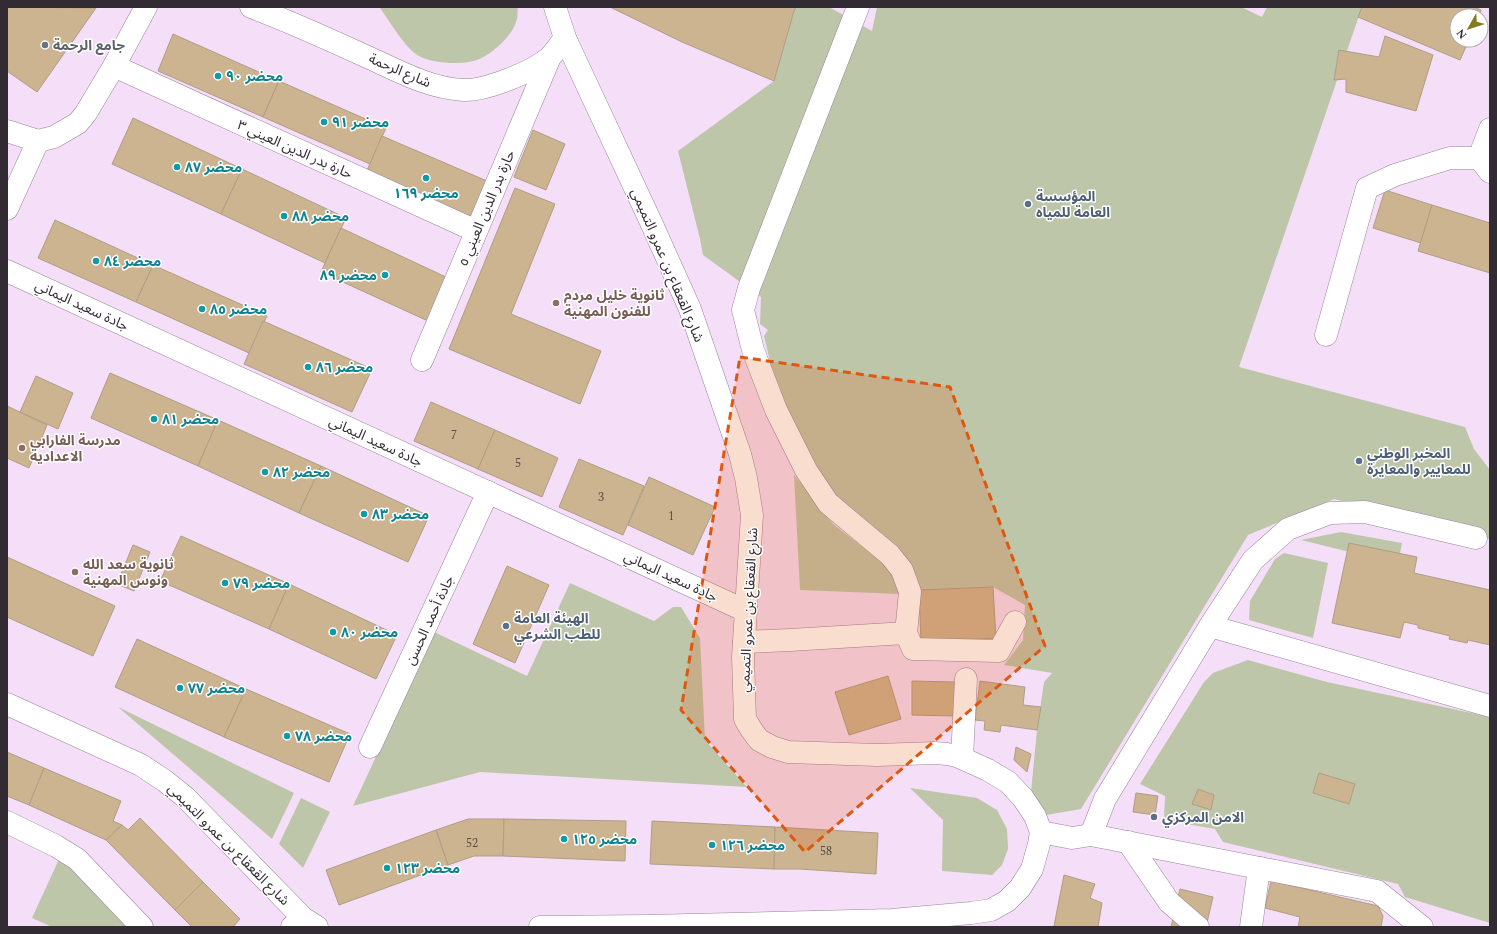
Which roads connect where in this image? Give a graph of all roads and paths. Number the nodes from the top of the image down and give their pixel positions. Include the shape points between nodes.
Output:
1 (146, 7) edge
2 (251, 7) edge
3 (555, 7) edge
4 (858, 7) edge
5 (565, 38) junction
6 (550, 57) junction
7 (114, 66) junction
8 (1490, 129) edge
9 (7, 131) edge
10 (38, 140) junction
11 (1484, 165) edge
12 (7, 209) edge
13 (476, 231) junction
14 (7, 271) edge
15 (1326, 336) dead end
16 (422, 360) dead end
17 (488, 492) junction
18 (1476, 538) dead end
19 (746, 611) junction
20 (1015, 622) dead end
21 (1210, 626) junction
22 (906, 633) junction
23 (744, 642) junction
24 (966, 679) dead end
25 (7, 704) edge
26 (1490, 706) edge
27 (370, 747) dead end
28 (962, 758) junction
29 (7, 822) edge
30 (1041, 832) junction
31 (1091, 835) junction
32 (1128, 842) junction
33 (1258, 868) junction
34 (304, 924) edge
35 (647, 926) edge
36 (142, 927) edge
37 (540, 927) edge
38 (1198, 927) edge
39 (1251, 927) edge
40 (1422, 927) edge

1 - 7 main road
2 - 6 main road, شارع الرحمة via 292,22 416,79 439,86 464,90 486,87 529,71
3 - 5 main road, شارع القعقاع بن عمرو التميمي
4 - 22 main road via 749,288 743,310 753,350 776,410 806,470 828,503 890,555 902,570 910,592
5 - 6 main road, شارع الرحمة
5 - 19 main road, شارع القعقاع بن عمرو التميمي via 690,309 740,454 752,515
6 - 13 main road, حارة بدر الدين العيني ٥
7 - 10 main road via 78,123 54,137
7 - 13 main road, حارة بدر الدين العيني ٣
8 - 11 main road
9 - 10 main road
10 - 12 main road
11 - 15 main road via 1450,158 1395,175 1367,188
13 - 16 main road, حارة بدر الدين العيني ٥
14 - 17 main road, جادة سعيد اليماني
17 - 19 main road, جادة سعيد اليماني
17 - 27 main road, جادة أحمد الحسن
18 - 21 main road via 1365,512 1330,513 1288,529 1253,560
19 - 23 main road, شارع القعقاع بن عمرو التميمي
20 - 22 main road via 999,651 913,649
21 - 26 main road
21 - 31 main road via 1105,799
22 - 23 main road
23 - 28 main road, شارع القعقاع بن عمرو التميمي via 745,719 759,740 772,747 788,752 877,755 935,753
24 - 28 main road
25 - 34 main road, شارع القعقاع بن عمرو التميمي via 141,765 165,781 185,798
28 - 30 main road, شارع القعقاع بن عمرو التميمي via 1008,782 1035,816
29 - 36 main road via 77,859
30 - 31 main road via 1072,838
30 - 35 main road via 1037,856 1024,882 1007,901 991,910 892,920
31 - 32 main road
32 - 33 main road
32 - 38 main road via 1169,902
33 - 39 main road
33 - 40 main road via 1377,891
35 - 37 main road

